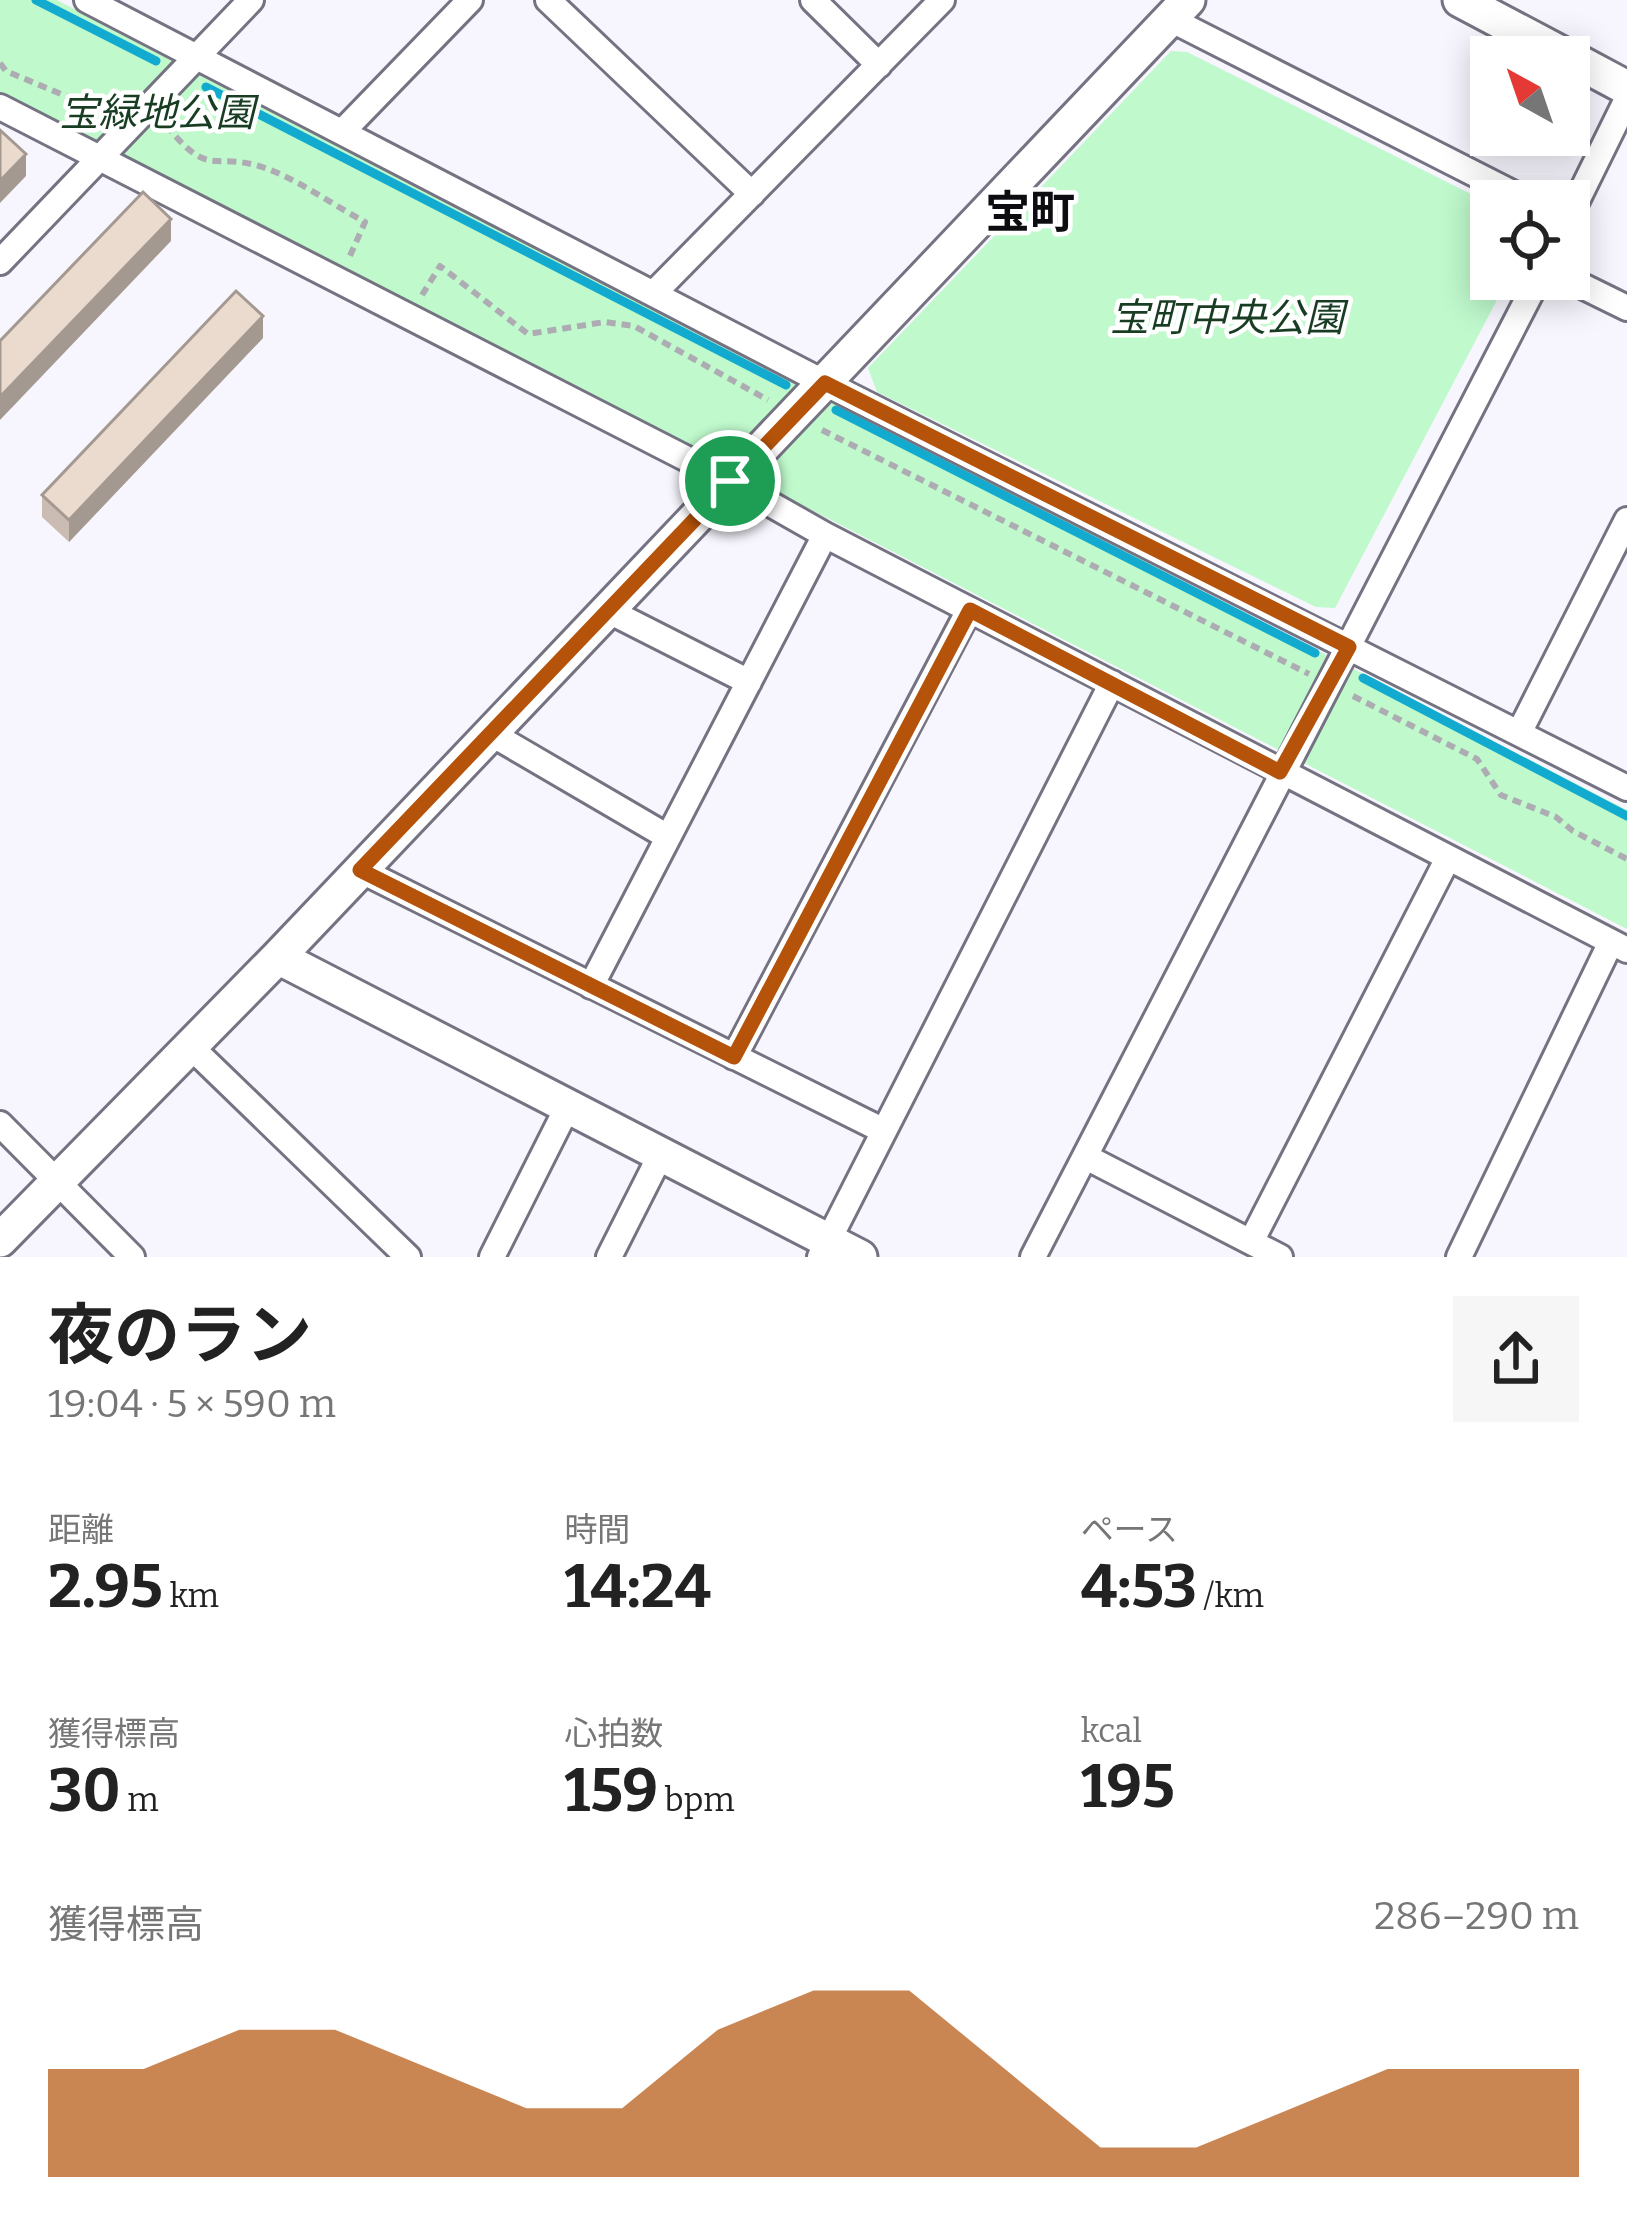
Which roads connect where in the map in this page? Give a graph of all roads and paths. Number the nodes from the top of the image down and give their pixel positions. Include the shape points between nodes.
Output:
1 (87, 0) edge
2 (251, 0) edge
3 (470, 0) edge
4 (548, 0) edge
5 (813, 0) edge
6 (941, 0) edge
7 (1460, 0) edge
8 (117, 6) edge
9 (1179, 10) edge
10 (1529, 36) edge
11 (198, 57) junction
12 (879, 64) junction
13 (1590, 68) edge
14 (1627, 88) edge
15 (1627, 99) edge
16 (0, 107) edge
17 (343, 131) junction
18 (100, 158) junction
19 (1490, 180) edge
20 (1587, 180) edge
21 (752, 194) junction
22 (0, 262) edge
23 (1590, 290) edge
24 (654, 293) junction
25 (1527, 300) edge
26 (1627, 308) edge
27 (825, 383) junction
28 (730, 481) junction
29 (1627, 520) edge
30 (825, 535) junction
31 (608, 610) junction
32 (970, 610) junction
33 (1349, 647) junction
34 (749, 682) junction
35 (1112, 683) junction
36 (490, 733) junction
37 (1519, 733) junction
38 (1280, 772) junction
39 (1627, 788) edge
40 (668, 837) junction
41 (1448, 858) junction
42 (360, 870) junction
43 (1619, 946) edge
44 (278, 957) junction
45 (591, 986) junction
46 (190, 1046) junction
47 (734, 1057) junction
48 (568, 1106) junction
49 (0, 1124) edge
50 (884, 1131) junction
51 (661, 1154) junction
52 (1086, 1157) junction
53 (56, 1183) junction
54 (0, 1240) edge
55 (1251, 1242) junction
56 (824, 1249) edge
57 (133, 1257) edge
58 (408, 1257) edge
59 (492, 1257) edge
60 (609, 1257) edge
61 (860, 1257) edge
62 (1034, 1257) edge
63 (1280, 1257) edge
64 (1459, 1257) edge

1 - 8 street
2 - 11 street
3 - 17 street
4 - 21 street
5 - 12 street
6 - 12 street
7 - 10 street
8 - 11 street
9 - 19 street
9 - 27 street
11 - 17 street
11 - 18 street
12 - 21 street
13 - 14 street
15 - 20 street
16 - 18 street
17 - 24 street
18 - 22 street
18 - 28 street
21 - 24 street
23 - 26 street
24 - 27 street
25 - 33 street
27 - 28 street
27 - 33 street
28 - 30 street
28 - 31 street
29 - 37 street
30 - 32 street
30 - 34 street
31 - 34 street
31 - 36 street
32 - 35 street
32 - 47 street
33 - 37 street
33 - 38 street
34 - 40 street
35 - 38 street
35 - 50 street
36 - 40 street
36 - 42 street
37 - 39 street
38 - 41 street
38 - 52 street
40 - 45 street
41 - 43 street
41 - 55 street
42 - 44 street
42 - 45 street
43 - 64 street
44 - 46 street
44 - 48 street
45 - 47 street
46 - 53 street
46 - 58 street
47 - 50 street
48 - 51 street
48 - 59 street
49 - 53 street
50 - 56 street
51 - 56 street
51 - 60 street
52 - 55 street
52 - 62 street
53 - 54 street
53 - 57 street
55 - 63 street
56 - 61 street

